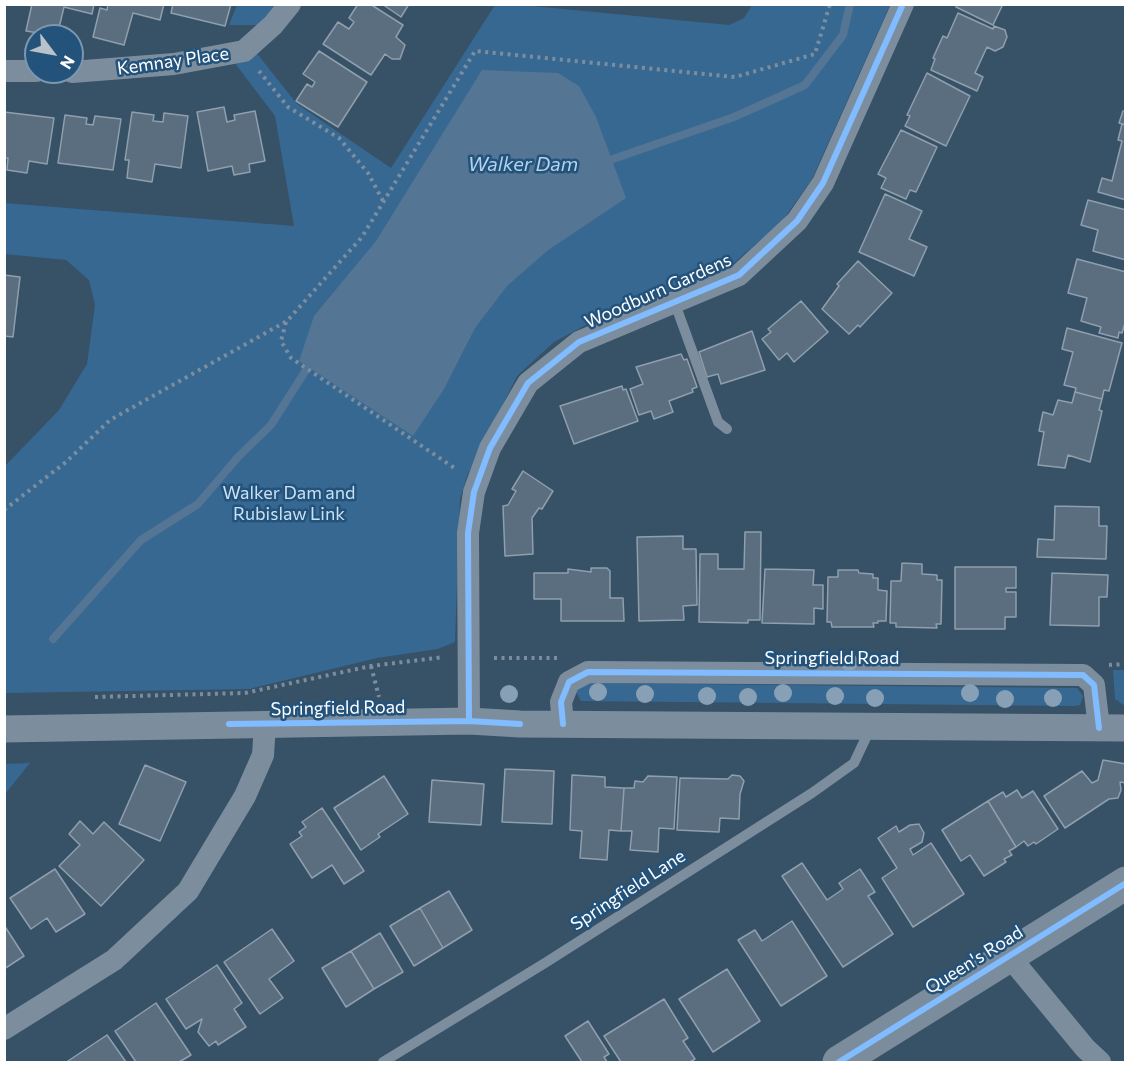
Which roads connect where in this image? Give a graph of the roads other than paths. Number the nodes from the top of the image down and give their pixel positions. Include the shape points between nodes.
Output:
1 (290, 4) edge
2 (903, 4) edge
3 (4, 70) edge
4 (24, 71) edge
5 (84, 71) edge
6 (674, 300) junction
7 (727, 429) dead end
8 (469, 722) junction
9 (265, 724) junction
10 (563, 724) junction
11 (871, 727) junction
12 (1099, 728) junction
13 (1125, 728) edge
14 (4, 729) edge
15 (1125, 883) edge
16 (1009, 956) junction
17 (4, 1029) edge
18 (383, 1062) edge
19 (839, 1062) edge
20 (1100, 1062) edge

1 - 5 street, Kemnay Place via 244,51 174,64
2 - 6 street, Woodburn Gardens via 823,183 797,221 739,274
3 - 4 street
6 - 7 lane via 718,422
6 - 8 street, Woodburn Gardens via 579,342 528,383 496,439 474,492 468,533
8 - 9 street, Springfield Road
8 - 10 street, Springfield Road
9 - 14 street, Springfield Road
9 - 17 street via 263,755 245,796 188,891 114,960
10 - 11 street, Springfield Road
10 - 12 street, Springfield Road via 561,702 568,682 588,672 1083,675 1094,685
11 - 12 street, Springfield Road
11 - 18 lane, Springfield Lane via 854,764 812,793
12 - 13 street, Springfield Road
15 - 16 main road, Queen's Road
16 - 19 main road, Queen's Road
16 - 20 street via 1084,1048

